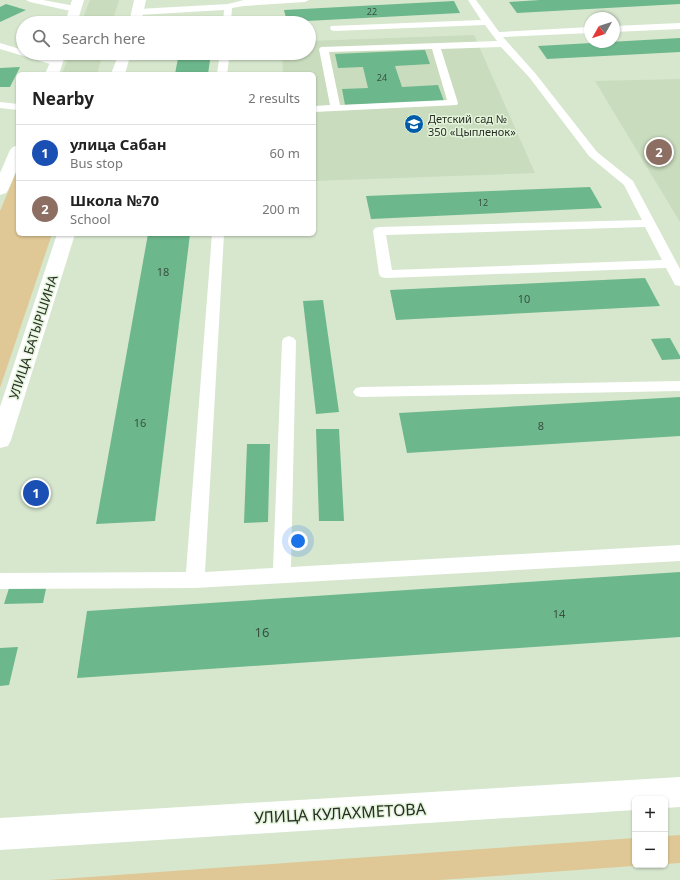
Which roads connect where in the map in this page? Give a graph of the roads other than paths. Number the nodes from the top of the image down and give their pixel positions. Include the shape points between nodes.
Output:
1 (30, 0) edge
2 (305, 0) edge
3 (472, 0) edge
4 (77, 5) edge
5 (228, 7) junction
6 (138, 12) edge
7 (73, 16) edge
8 (227, 16) edge
9 (488, 22) junction
10 (680, 26) edge
11 (334, 28) dead end
12 (620, 29) edge
13 (584, 31) edge
14 (500, 40) junction
15 (0, 46) edge
16 (436, 46) junction
17 (16, 51) edge
18 (47, 60) edge
19 (123, 60) edge
20 (224, 60) edge
21 (57, 63) edge
22 (119, 72) edge
23 (222, 72) edge
24 (1, 104) edge
25 (16, 107) edge
26 (336, 108) junction
27 (316, 109) edge
28 (16, 154) edge
29 (0, 190) edge
30 (649, 223) junction
31 (65, 236) edge
32 (218, 236) edge
33 (671, 264) junction
34 (680, 282) edge
35 (289, 342) dead end
36 (680, 386) edge
37 (361, 392) dead end
38 (0, 440) edge
39 (680, 552) edge
40 (282, 576) junction
41 (195, 580) junction
42 (0, 581) edge
43 (680, 792) edge
44 (0, 834) edge

1 - 4 lane
2 - 5 lane via 244,3
3 - 9 lane
4 - 7 street
5 - 6 lane
5 - 8 lane
9 - 11 lane
9 - 14 lane
10 - 12 lane
13 - 14 lane
14 - 16 lane
14 - 30 lane via 532,75 593,154 629,183
15 - 17 lane
16 - 26 lane via 324,50
16 - 26 lane via 452,103
18 - 21 lane
19 - 22 street
20 - 23 lane
24 - 25 lane
26 - 27 lane
28 - 29 street
30 - 33 lane
30 - 33 lane via 379,231 386,274
31 - 38 street, УЛИЦА БАТЫРШИНА
32 - 41 lane
33 - 34 lane
35 - 40 lane
36 - 37 lane
39 - 40 lane
40 - 41 lane
41 - 42 lane
43 - 44 street, УЛИЦА КУЛАХМЕТОВА

